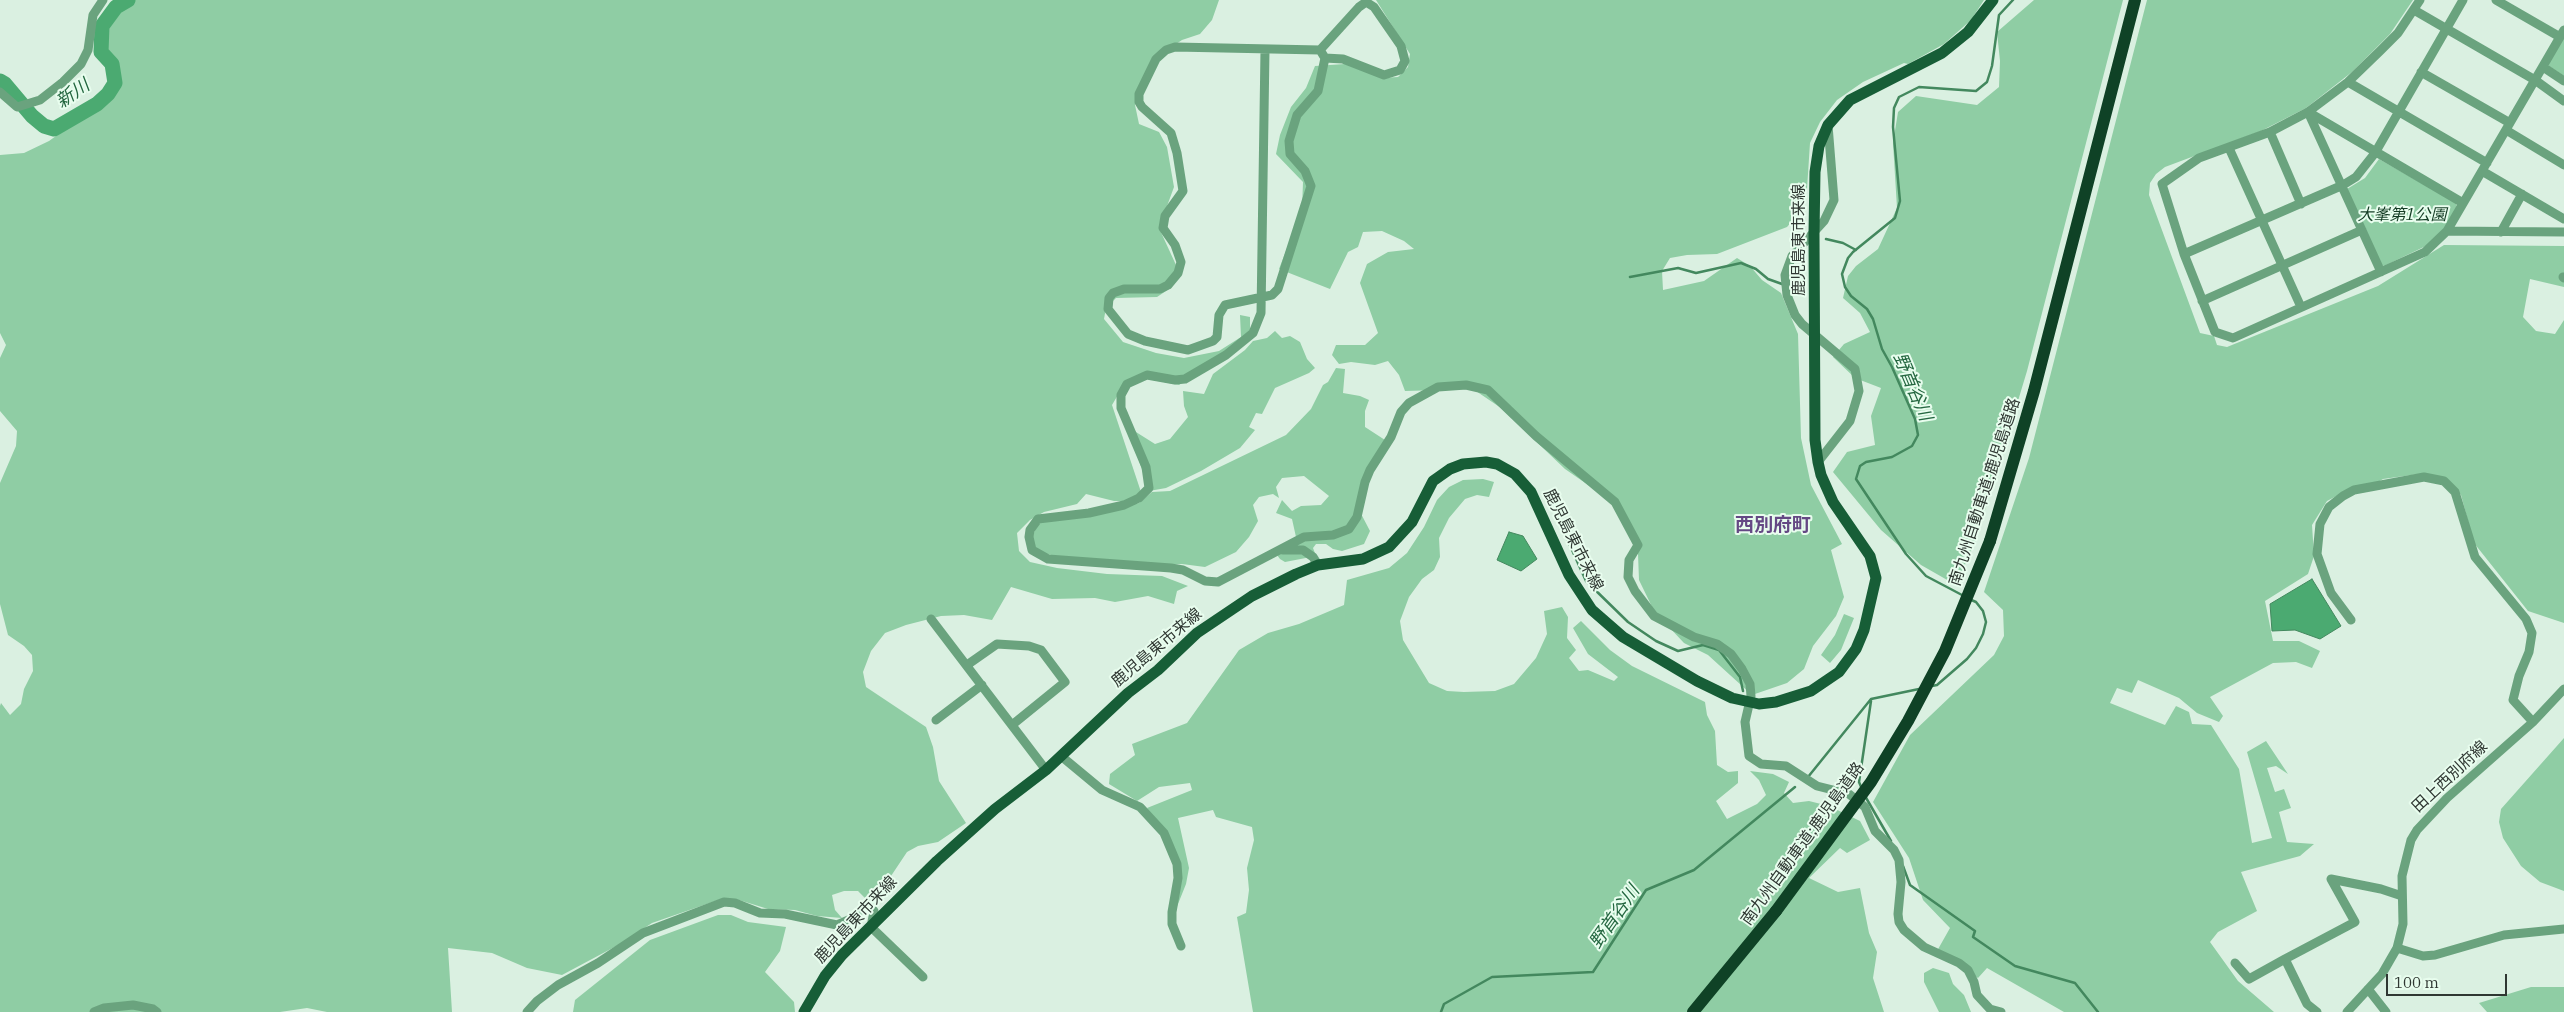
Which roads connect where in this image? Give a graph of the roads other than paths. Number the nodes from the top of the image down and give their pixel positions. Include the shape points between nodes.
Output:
1 (103, 0) edge
2 (1993, 0) edge
3 (2135, 0) edge
4 (2420, 0) edge
5 (2463, 0) edge
6 (2496, 0) edge
7 (2414, 10) junction
8 (2446, 29) junction
9 (2562, 33) edge
10 (1265, 50) junction
11 (1322, 54) junction
12 (2543, 67) junction
13 (2421, 72) junction
14 (2535, 80) junction
15 (2564, 81) edge
16 (2348, 82) junction
17 (0, 92) edge
18 (2564, 101) edge
19 (2308, 112) junction
20 (2399, 112) junction
21 (1828, 125) junction
22 (2508, 127) junction
23 (2270, 132) junction
24 (2229, 148) junction
25 (2375, 153) junction
26 (2564, 165) edge
27 (2484, 167) junction
28 (2342, 185) junction
29 (2522, 194) junction
30 (2463, 203) junction
31 (2301, 204) junction
32 (2564, 219) edge
33 (2262, 220) junction
34 (2362, 230) junction
35 (2447, 231) junction
36 (2501, 232) junction
37 (2564, 232) edge
38 (1814, 233) junction
39 (2184, 254) junction
40 (2282, 265) junction
41 (2381, 272) junction
42 (1262, 297) junction
43 (2202, 301) junction
44 (2301, 307) junction
45 (1815, 335) junction
46 (1818, 462) junction
47 (1283, 550) junction
48 (1318, 565) junction
49 (931, 619) dead end
50 (2351, 620) dead end
51 (966, 666) junction
52 (982, 685) junction
53 (2564, 689) edge
54 (1749, 702) junction
55 (936, 720) dead end
56 (2533, 722) junction
57 (1012, 725) junction
58 (1061, 756) junction
59 (1046, 770) junction
60 (2402, 896) junction
61 (870, 927) junction
62 (2564, 929) edge
63 (1181, 946) dead end
64 (2397, 948) junction
65 (2285, 959) junction
66 (2235, 963) dead end
67 (922, 977) dead end
68 (2368, 989) junction
69 (94, 1012) edge
70 (157, 1012) edge
71 (527, 1012) edge
72 (804, 1012) edge
73 (1693, 1012) edge
74 (2001, 1012) edge
75 (2317, 1012) edge
76 (2347, 1012) edge
77 (2386, 1012) edge

1 - 17 street via 93,15 88,50 81,64 62,82 40,100 17,107
2 - 21 main road, 鹿児島東市来線 via 1956,42 1930,60 1850,100
3 - 73 highway, 南九州自動車道;鹿児島道路, bridge via 2034,391 1990,541 1945,651 1908,721 1870,782 1776,911
4 - 7 street
5 - 8 street
6 - 9 street
7 - 8 street
7 - 16 street via 2398,33
8 - 13 street
8 - 14 street
9 - 12 street
10 - 11 street
10 - 42 street
10 - 42 street via 1175,47 1166,50 1153,65 1139,94 1139,102 1171,133 1176,153 1183,191 1163,222 1163,228 1175,245 1180,269 1168,285 1160,289 1119,290 1113,293 1108,304 1110,314 1128,334 1188,350 1217,337 1219,315 1224,305
11 - 11 street via 1384,75 1400,70 1405,61 1401,46 1374,7 1366,2 1359,6
11 - 42 street via 1318,91 1297,116 1288,145 1290,154 1310,180 1310,192 1278,289
12 - 14 street
12 - 15 street
13 - 20 street
13 - 22 street
14 - 18 street
14 - 22 street
16 - 19 street
16 - 20 street
19 - 23 street
19 - 25 street
19 - 28 street
20 - 25 street
20 - 27 street
21 - 38 main road, 鹿児島東市来線 via 1817,157
21 - 38 street via 1834,200 1830,212
22 - 26 street
22 - 27 street
23 - 24 street
23 - 31 street
24 - 33 street
24 - 39 street via 2199,158 2162,184
25 - 28 street via 2356,176
25 - 30 street
27 - 29 street
27 - 30 street
28 - 31 street
28 - 34 street
29 - 32 street
29 - 36 street
30 - 35 street
31 - 33 street
33 - 39 street
33 - 40 street
34 - 40 street
34 - 41 street
35 - 36 street
35 - 41 street via 2425,252
36 - 37 street
38 - 45 main road, 鹿児島東市来線
38 - 45 street via 1792,256 1785,274 1787,295 1795,315
39 - 43 street
40 - 43 street
40 - 44 street
41 - 44 street
42 - 47 street via 1261,313 1253,333 1226,355 1185,379 1148,375 1127,384 1123,390 1121,408 1146,467 1149,488 1144,494 1104,510 1038,519 1030,530 1029,538 1032,550 1048,559 1171,568 1211,583 1226,579 1247,565
43 - 44 street via 2215,332 2233,338
45 - 46 main road, 鹿児島東市来線
45 - 46 street via 1855,370 1859,391 1850,421
46 - 54 main road, 鹿児島東市来線 via 1833,502 1873,562 1876,578 1870,611 1852,656 1840,672 1796,698
47 - 48 street via 1303,550
47 - 54 street via 1304,537 1349,529 1357,517 1370,470 1391,438 1401,412 1410,403 1438,388 1466,385 1488,390 1536,436 1615,502 1638,544 1628,567 1628,577 1635,591 1654,616 1694,637 1725,648 1750,684
48 - 54 main road, 鹿児島東市来線 via 1363,559 1389,547 1412,522 1433,481 1450,468 1476,462 1497,464 1516,474 1531,492 1569,575 1592,610 1605,623 1697,681 1732,698
48 - 58 main road, 鹿児島東市来線 via 1276,583 1197,633
49 - 51 street
50 - 56 street via 2331,592 2318,554 2320,524 2328,507 2354,490 2424,477 2444,481 2455,492 2475,557 2526,619 2532,633 2513,700
51 - 52 street
51 - 57 street via 996,644 1041,650 1065,682
52 - 55 street
52 - 57 street
53 - 56 street, 田上西別府線
54 - 74 street via 1745,722 1749,756 1761,764 1786,766 1817,786 1849,794 1865,807 1875,831 1894,850 1899,860 1898,922 1924,947 1968,970 1977,995 1990,1009
56 - 60 street, 田上西別府線 via 2417,830 2406,857
57 - 59 street
58 - 59 main road, 鹿児島東市来線
58 - 63 street via 1102,790 1140,807 1164,833 1177,864 1172,924
59 - 61 main road, 鹿児島東市来線 via 956,843
60 - 64 street, 田上西別府線 via 2403,924
60 - 65 street via 2330,879 2355,922
61 - 67 street
61 - 71 street via 874,911 867,904 850,919 837,925 785,914 760,913 724,902 643,933 558,985
61 - 72 main road, 鹿児島東市来線 via 825,976
62 - 64 street via 2504,935 2435,955 2422,956
64 - 68 street, 田上西別府線 via 2382,974
65 - 66 street via 2249,979
65 - 75 street via 2307,1004
68 - 76 street, 田上西別府線
68 - 77 street
69 - 70 street via 133,1005

